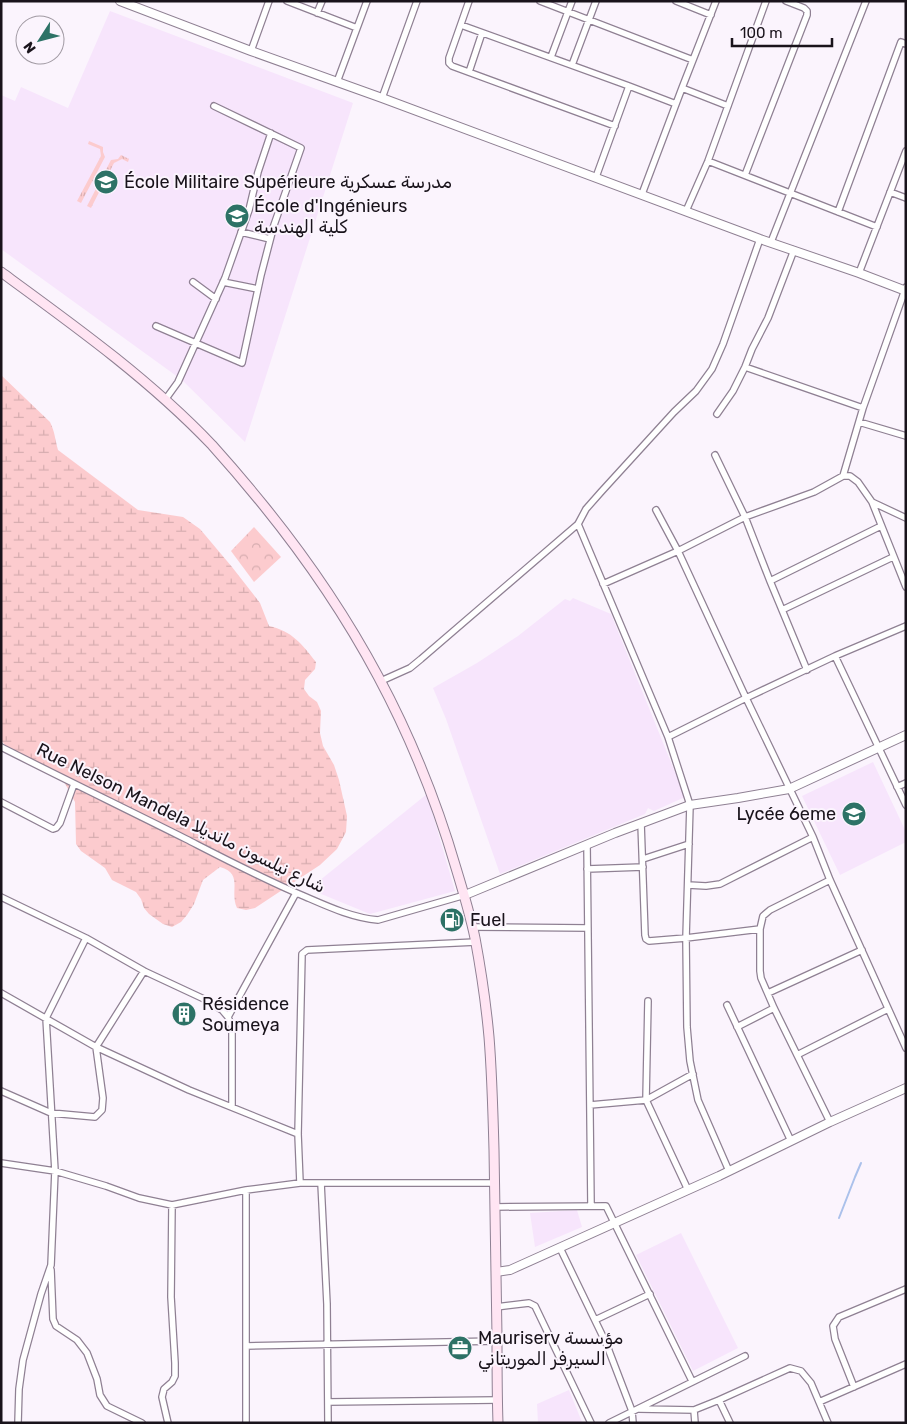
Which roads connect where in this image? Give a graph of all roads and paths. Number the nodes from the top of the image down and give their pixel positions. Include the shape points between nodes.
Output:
1 (120, 1) edge
2 (270, 1) edge
3 (288, 1) edge
4 (322, 1) edge
5 (367, 1) edge
6 (417, 1) edge
7 (469, 1) edge
8 (540, 1) edge
9 (572, 1) edge
10 (596, 1) edge
11 (676, 1) edge
12 (716, 1) edge
13 (766, 1) edge
14 (786, 1) edge
15 (866, 1) edge
16 (568, 12) junction
17 (318, 13) junction
18 (711, 14) junction
19 (589, 20) junction
20 (460, 25) junction
21 (357, 28) junction
22 (482, 33) junction
23 (906, 44) edge
24 (251, 51) junction
25 (551, 57) junction
26 (693, 60) junction
27 (572, 65) junction
28 (469, 72) junction
29 (337, 82) junction
30 (629, 86) junction
31 (682, 88) junction
32 (382, 98) junction
33 (676, 104) junction
34 (214, 106) dead end
35 (728, 106) junction
36 (614, 126) junction
37 (271, 133) junction
38 (906, 151) edge
39 (708, 160) junction
40 (745, 174) junction
41 (596, 177) junction
42 (890, 192) junction
43 (790, 193) junction
44 (642, 194) junction
45 (906, 198) edge
46 (686, 211) junction
47 (838, 212) junction
48 (877, 227) junction
49 (241, 232) junction
50 (760, 238) junction
51 (270, 240) junction
52 (770, 242) junction
53 (794, 250) junction
54 (1, 272) edge
55 (860, 273) junction
56 (193, 282) dead end
57 (223, 282) junction
58 (258, 289) junction
59 (905, 289) edge
60 (216, 299) junction
61 (156, 326) dead end
62 (196, 344) junction
63 (744, 367) junction
64 (165, 400) junction
65 (863, 408) junction
66 (718, 414) dead end
67 (859, 422) junction
68 (906, 436) edge
69 (715, 455) dead end
70 (844, 476) junction
71 (872, 502) junction
72 (656, 510) dead end
73 (746, 517) junction
74 (906, 518) edge
75 (578, 524) junction
76 (881, 526) junction
77 (678, 551) junction
78 (893, 557) junction
79 (906, 567) edge
80 (899, 570) junction
81 (770, 581) junction
82 (603, 584) junction
83 (906, 586) edge
84 (782, 610) junction
85 (906, 626) edge
86 (835, 656) junction
87 (807, 670) junction
88 (381, 681) junction
89 (746, 698) junction
90 (906, 735) edge
91 (668, 737) junction
92 (1, 747) edge
93 (879, 747) junction
94 (906, 783) edge
95 (74, 784) junction
96 (897, 787) junction
97 (789, 788) junction
98 (1, 802) edge
99 (690, 805) junction
100 (906, 805) edge
101 (641, 823) junction
102 (813, 837) junction
103 (689, 844) junction
104 (587, 845) junction
105 (643, 859) junction
106 (642, 867) junction
107 (587, 869) junction
108 (830, 880) junction
109 (688, 884) junction
110 (296, 893) junction
111 (465, 895) junction
112 (1, 897) edge
113 (472, 927) junction
114 (588, 928) junction
115 (760, 929) junction
116 (86, 938) junction
117 (686, 938) junction
118 (476, 942) junction
119 (862, 950) junction
120 (144, 971) junction
121 (1, 993) edge
122 (768, 993) junction
123 (648, 1001) dead end
124 (727, 1005) dead end
125 (774, 1008) junction
126 (888, 1009) junction
127 (228, 1017) junction
128 (46, 1018) junction
129 (737, 1027) junction
130 (96, 1047) junction
131 (906, 1048) edge
132 (796, 1054) junction
133 (692, 1074) junction
134 (906, 1088) edge
135 (1, 1091) edge
136 (646, 1100) junction
137 (590, 1105) junction
138 (232, 1107) junction
139 (51, 1113) junction
140 (830, 1122) junction
141 (298, 1134) junction
142 (791, 1141) junction
143 (1, 1163) edge
144 (55, 1171) junction
145 (729, 1171) junction
146 (300, 1183) junction
147 (321, 1183) junction
148 (494, 1183) junction
149 (246, 1190) junction
150 (688, 1190) junction
151 (172, 1205) junction
152 (590, 1205) junction
153 (494, 1207) junction
154 (615, 1223) junction
155 (560, 1248) junction
156 (51, 1265) junction
157 (496, 1272) junction
158 (906, 1288) edge
159 (650, 1294) junction
160 (496, 1307) junction
161 (595, 1320) junction
162 (497, 1341) junction
163 (327, 1345) junction
164 (246, 1346) junction
165 (745, 1356) dead end
166 (906, 1364) edge
167 (692, 1381) junction
168 (854, 1387) junction
169 (497, 1400) junction
170 (719, 1400) junction
171 (328, 1402) junction
172 (819, 1402) junction
173 (635, 1410) junction
174 (694, 1410) junction
175 (18, 1423) edge
176 (142, 1423) edge
177 (168, 1423) edge
178 (246, 1423) edge
179 (328, 1423) edge
180 (498, 1423) edge
181 (591, 1423) edge
182 (609, 1423) edge
183 (633, 1423) edge
184 (695, 1423) edge
185 (730, 1423) edge
186 (828, 1423) edge

1 - 24 street
2 - 24 street
3 - 17 street
4 - 17 street
5 - 21 street
6 - 32 street
7 - 20 street
8 - 16 street
9 - 16 street
10 - 19 street
11 - 18 street
12 - 18 street
13 - 35 street
14 - 40 street via 804,8 807,15
15 - 43 street
16 - 19 street
16 - 25 street
17 - 21 street
18 - 26 street
19 - 26 street
19 - 27 street
20 - 22 street
20 - 28 street via 448,58 452,66
21 - 29 street
22 - 25 street
22 - 28 street
23 - 47 street via 901,42
24 - 29 street
25 - 27 street
26 - 31 street
27 - 30 street
28 - 36 street
29 - 32 street
30 - 33 street
30 - 36 street
31 - 33 street
31 - 35 street
32 - 41 street
33 - 44 street
34 - 37 street
35 - 39 street
36 - 41 street
37 - 49 street
37 - 51 street via 301,148
38 - 42 street
39 - 40 street
39 - 46 street
40 - 43 street
41 - 44 street
42 - 45 street
42 - 48 street
43 - 47 street
43 - 52 street
44 - 46 street
46 - 50 street
47 - 48 street
48 - 55 street
49 - 51 street
49 - 57 street
50 - 52 street
50 - 75 street via 712,370 586,509
51 - 58 street
52 - 53 street
53 - 55 street
53 - 63 street via 768,318
54 - 64 main road via 94,340
55 - 59 street
56 - 60 street
57 - 58 street
57 - 60 street
58 - 62 street via 242,363
59 - 65 street
60 - 62 street
61 - 62 street
62 - 64 street via 178,382
63 - 65 street
63 - 66 street
64 - 88 main road via 232,467 283,529 335,603
65 - 67 street
67 - 68 street
67 - 70 street
69 - 73 street
70 - 71 street via 858,482
70 - 73 street via 814,492
71 - 74 street
71 - 76 street
72 - 77 street
73 - 77 street
73 - 81 street
75 - 82 street
75 - 88 street via 416,664
76 - 78 street
76 - 81 street
77 - 82 street
77 - 89 street
78 - 80 street
78 - 84 street
79 - 80 street
80 - 83 street
81 - 84 street
82 - 91 street
84 - 87 street
85 - 86 street
86 - 87 street
86 - 93 street
87 - 89 street
88 - 111 main road via 423,770
89 - 91 street
89 - 97 street
90 - 93 street
91 - 99 street
92 - 95 street, Rue Nelson Mandela شارع نيلسون مانديلا
93 - 96 street
93 - 97 street
94 - 96 street
95 - 98 street via 60,824 52,829
95 - 110 street, Rue Nelson Mandela شارع نيلسون مانديلا
96 - 100 street
97 - 99 street
97 - 102 street
99 - 101 street
99 - 103 street
101 - 104 street
101 - 105 street
102 - 108 street
102 - 109 street via 720,884
103 - 105 street
103 - 109 street
104 - 107 street
104 - 111 street
105 - 106 street
106 - 107 street
106 - 117 street via 646,939
107 - 114 street
108 - 115 street via 770,910 763,916
108 - 119 street
109 - 117 street
110 - 111 street, Rue Nelson Mandela شارع نيلسون مانديلا via 334,909 378,920
110 - 127 street
111 - 113 main road
112 - 116 street
113 - 114 street
113 - 118 main road
114 - 137 street
115 - 117 street
115 - 122 street via 760,971
116 - 120 street
116 - 128 street
117 - 133 street via 687,1027
118 - 141 street via 307,950 302,954
118 - 148 main road via 489,1036
119 - 122 street
119 - 126 street
120 - 127 street via 204,999
120 - 130 street
121 - 128 street
122 - 125 street
123 - 136 street
124 - 129 street
125 - 129 street
125 - 132 street
126 - 131 street
126 - 132 street
127 - 138 street via 232,1027
128 - 130 street
128 - 139 street
129 - 142 street
130 - 138 street
130 - 139 street via 103,1098 100,1113 96,1117
132 - 140 street
133 - 136 street
133 - 145 street via 698,1100
134 - 140 street
135 - 139 street
136 - 137 street
136 - 150 street
137 - 152 street
138 - 141 street
139 - 144 street
140 - 142 street
141 - 146 street
142 - 145 street
143 - 144 street
144 - 151 street
144 - 156 street
145 - 150 street
146 - 147 street
146 - 149 street
147 - 148 street
147 - 163 street
148 - 153 main road
149 - 151 street
149 - 164 street
150 - 154 street
151 - 177 street via 171,1297 175,1376 162,1397
152 - 153 street
152 - 154 street via 606,1206
153 - 157 main road
154 - 155 street
154 - 159 street
155 - 157 street via 510,1270
155 - 161 street
156 - 175 street via 23,1360
156 - 176 street via 52,1314 56,1326 73,1336 87,1353 106,1406
157 - 160 main road
158 - 168 street via 839,1317 833,1326
159 - 161 street
159 - 167 street
160 - 162 main road
160 - 181 street via 529,1303 535,1306
161 - 173 street
162 - 163 street
162 - 169 main road
163 - 164 street
163 - 171 street
164 - 178 street
165 - 167 street
166 - 168 street
167 - 173 street
168 - 172 street
169 - 171 street
169 - 180 main road
170 - 172 street via 790,1368 801,1371 811,1383
170 - 174 street
170 - 185 street
171 - 179 street
172 - 186 street
173 - 174 street
173 - 182 street
173 - 183 street
174 - 184 street

